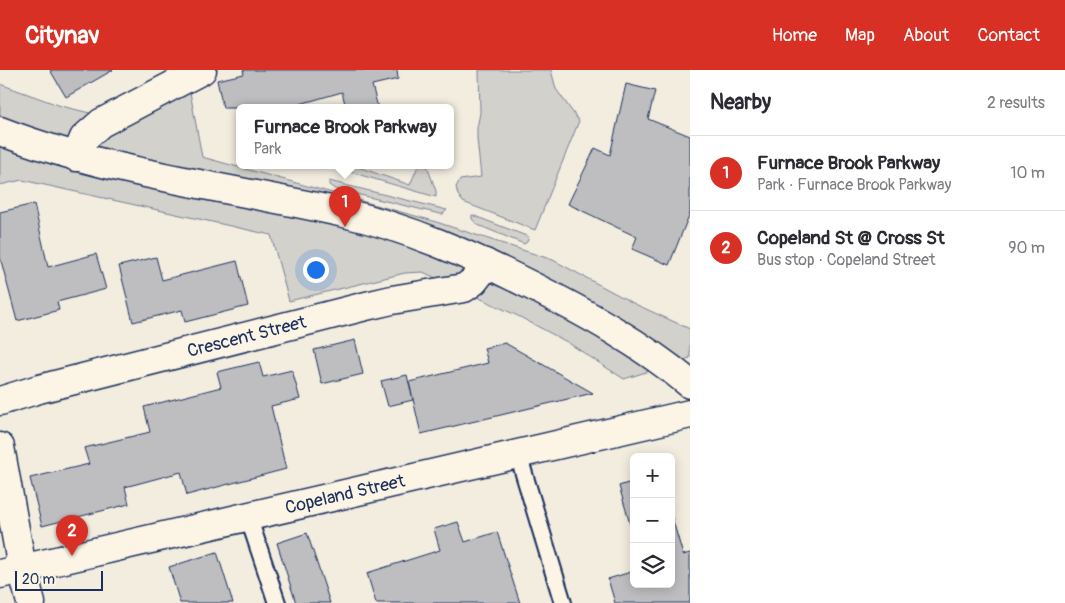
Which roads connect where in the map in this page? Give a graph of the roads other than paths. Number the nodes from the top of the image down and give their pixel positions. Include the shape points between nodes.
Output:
1 (202, 70) edge
2 (0, 130) edge
3 (76, 157) junction
4 (485, 263) junction
5 (690, 384) edge
6 (0, 401) edge
7 (690, 414) edge
8 (0, 447) edge
9 (518, 454) junction
10 (248, 516) junction
11 (11, 571) edge
12 (31, 603) edge
13 (277, 603) edge
14 (563, 603) edge

1 - 3 main road via 101,122 84,138
2 - 3 main road
3 - 4 main road via 371,220 424,237
4 - 5 main road via 601,323
4 - 6 main road, Crescent Street via 474,281 464,288 366,306
7 - 9 main road, Copeland Street
8 - 11 main road
9 - 10 main road, Copeland Street
9 - 14 lane
10 - 11 main road, Copeland Street
10 - 13 lane
11 - 12 main road

